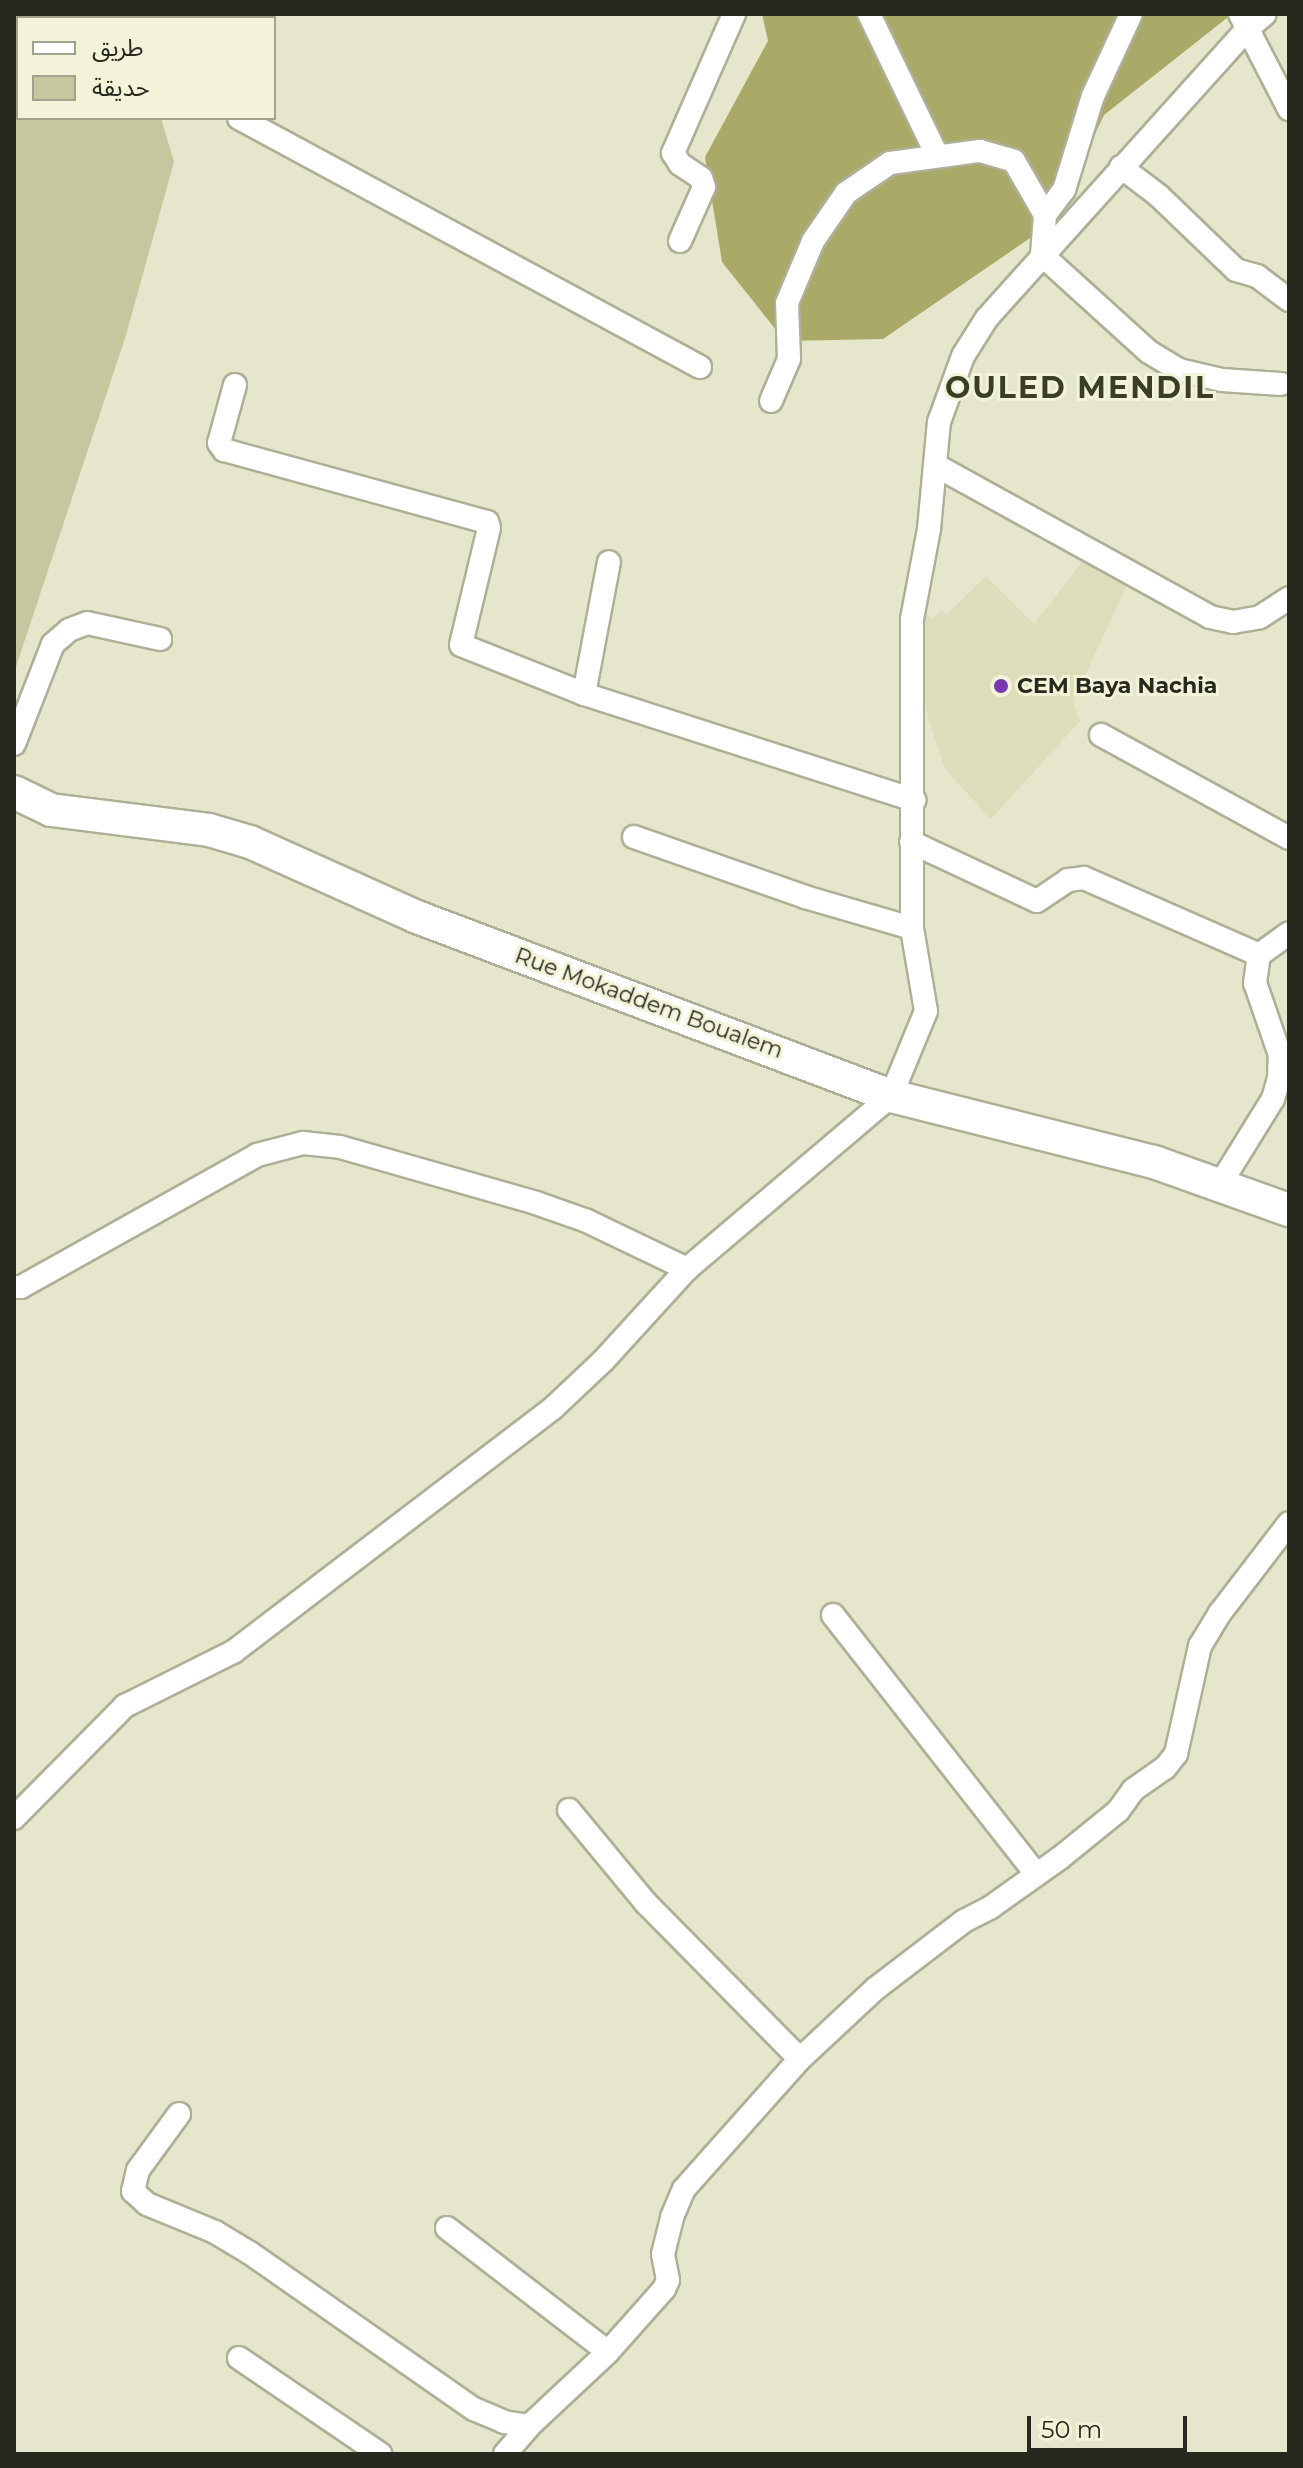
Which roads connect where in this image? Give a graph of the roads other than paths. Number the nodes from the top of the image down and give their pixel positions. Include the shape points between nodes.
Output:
1 (734, 14) edge
2 (869, 14) edge
3 (1131, 14) edge
4 (1265, 14) edge
5 (1243, 22) edge
6 (1289, 109) edge
7 (243, 120) edge
8 (937, 155) junction
9 (1121, 167) junction
10 (1045, 215) junction
11 (680, 241) dead end
12 (1042, 255) junction
13 (1289, 300) edge
14 (700, 367) dead end
15 (1281, 384) dead end
16 (235, 385) dead end
17 (771, 401) dead end
18 (935, 465) junction
19 (609, 562) dead end
20 (1289, 598) edge
21 (160, 639) dead end
22 (584, 694) junction
23 (1101, 735) dead end
24 (14, 744) edge
25 (14, 792) edge
26 (914, 800) junction
27 (634, 837) dead end
28 (1289, 838) edge
29 (911, 842) junction
30 (912, 928) junction
31 (1289, 933) edge
32 (1259, 955) junction
33 (891, 1096) junction
34 (1219, 1186) junction
35 (1289, 1210) edge
36 (687, 1269) junction
37 (14, 1287) edge
38 (1289, 1523) edge
39 (833, 1615) dead end
40 (569, 1810) dead end
41 (14, 1818) edge
42 (1036, 1874) junction
43 (800, 2059) junction
44 (179, 2114) dead end
45 (447, 2228) dead end
46 (608, 2352) junction
47 (239, 2358) dead end
48 (529, 2426) junction
49 (380, 2454) edge
50 (505, 2454) edge

1 - 11 street via 673,153 704,187
2 - 8 street
3 - 10 street via 1093,96 1064,190
4 - 5 street
5 - 6 street
5 - 9 street
7 - 14 street
8 - 10 street via 980,151 1014,161
8 - 17 street via 890,163 846,193 822,229 787,303 789,359
9 - 12 street
9 - 13 street via 1236,270 1257,276
10 - 12 street
12 - 15 street via 1149,352 1179,370 1222,380
12 - 18 street via 987,318 963,356 939,422
16 - 22 street via 219,443 224,450 487,522 461,645
18 - 20 street via 1210,617 1233,622 1260,617
18 - 26 street via 912,619
19 - 22 street
21 - 24 street via 87,623 69,630 53,644 40,670
22 - 26 street
23 - 28 street
25 - 33 street, Rue Mokaddem Boualem via 51,810 209,830 250,842 417,917
26 - 29 street
27 - 30 street
29 - 30 street
29 - 32 street via 1037,901 1068,880 1084,878
30 - 33 street via 926,1011
31 - 32 street
32 - 34 street via 1255,983 1282,1067 1273,1099
33 - 34 street, Rue Mokaddem Boualem via 1154,1162
33 - 36 street
34 - 35 street, Rue Mokaddem Boualem
36 - 37 street via 536,1203 340,1147 303,1143 257,1155
36 - 41 street via 552,1409 233,1652 125,1706
38 - 42 street via 1200,1646 1171,1761 1133,1790 1118,1811
39 - 42 street
40 - 43 street via 646,1903
42 - 43 street via 875,1989
43 - 46 street via 684,2189 663,2254 668,2280 664,2289
44 - 48 street via 138,2170 133,2191 147,2204 250,2253 474,2409
45 - 46 street
46 - 48 street
47 - 49 street
48 - 50 street

